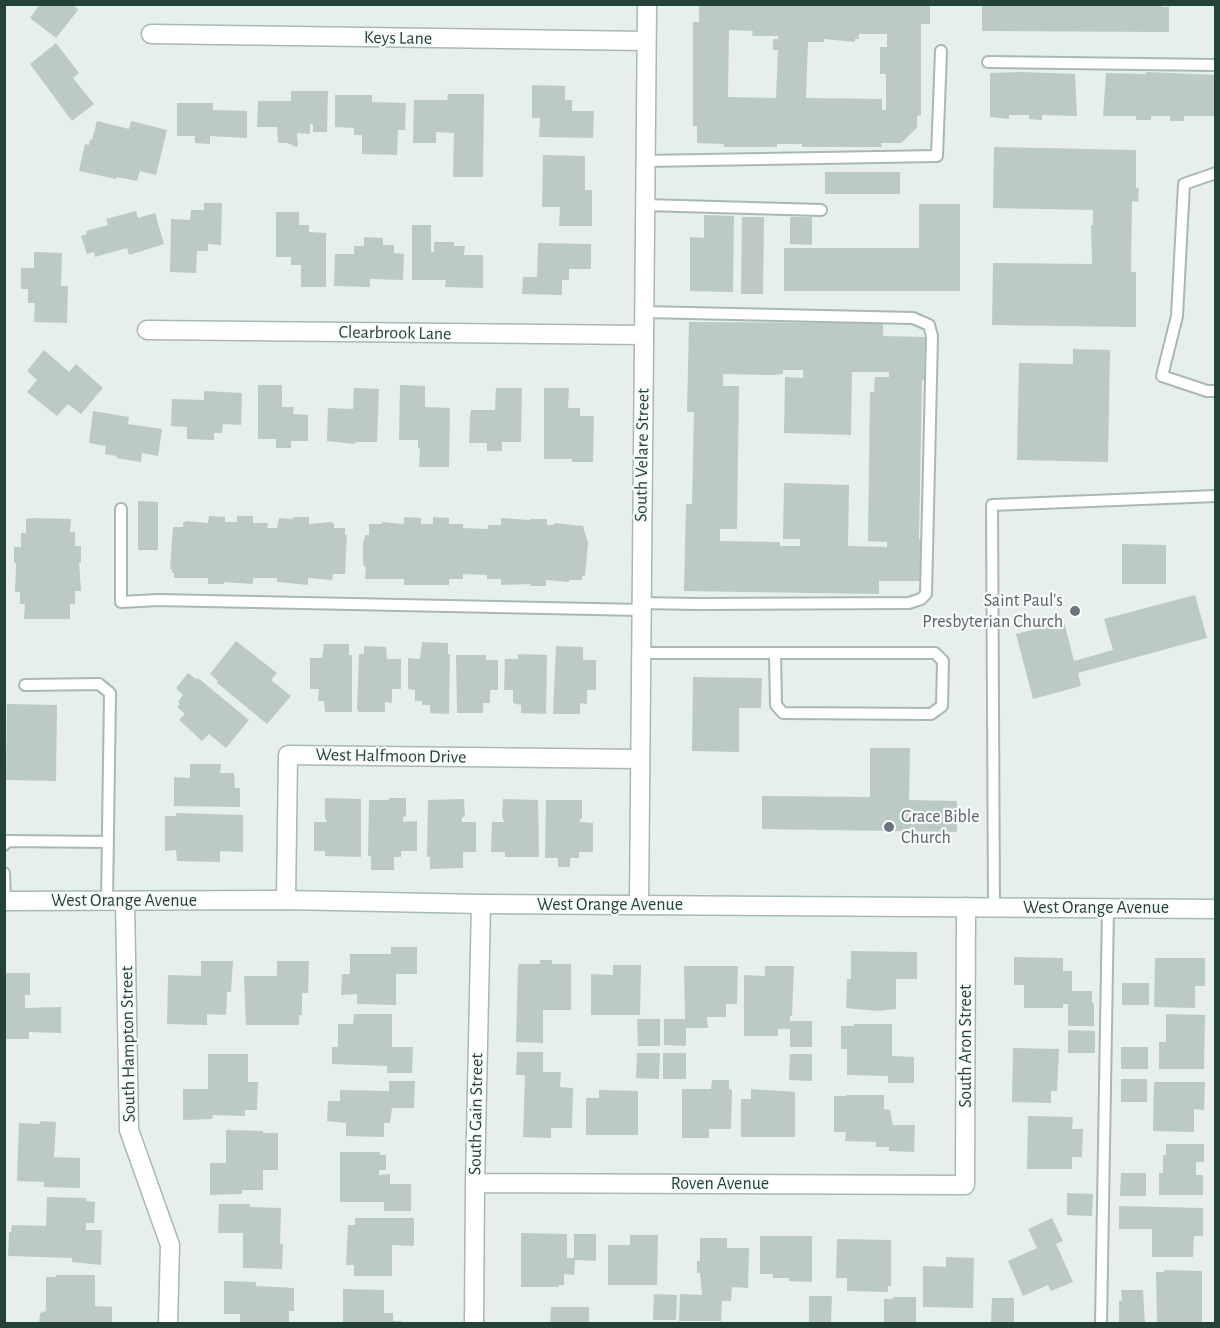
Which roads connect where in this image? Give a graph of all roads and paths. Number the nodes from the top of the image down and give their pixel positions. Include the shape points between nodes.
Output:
1 (647, 4) edge
2 (151, 34) dead end
3 (646, 41) junction
4 (941, 51) dead end
5 (988, 62) dead end
6 (1215, 65) edge
7 (645, 161) junction
8 (1215, 173) edge
9 (645, 205) junction
10 (821, 210) dead end
11 (644, 312) junction
12 (147, 330) dead end
13 (644, 335) junction
14 (1215, 391) edge
15 (1215, 496) edge
16 (121, 509) dead end
17 (641, 606) junction
18 (641, 653) junction
19 (775, 654) junction
20 (25, 685) dead end
21 (640, 759) junction
22 (108, 842) junction
23 (4, 844) edge
24 (4, 873) edge
25 (286, 900) junction
26 (5, 901) edge
27 (116, 902) junction
28 (481, 904) junction
29 (639, 905) junction
30 (966, 907) junction
31 (994, 907) junction
32 (1108, 908) junction
33 (1215, 909) edge
34 (474, 1183) junction
35 (965, 1185) joint
36 (168, 1323) edge
37 (474, 1323) edge
38 (1101, 1323) edge

1 - 3 street, South Velare Street
2 - 3 street, Keys Lane
3 - 7 street, South Velare Street
4 - 7 lane via 937,156
5 - 6 lane
7 - 9 street, South Velare Street
8 - 14 lane via 1184,184 1177,316 1162,376
9 - 10 lane
9 - 11 street, South Velare Street
11 - 13 street, South Velare Street
11 - 17 lane via 913,318 929,325 932,336 926,594 921,599 909,603
12 - 13 street, Clearbrook Lane
13 - 17 street, South Velare Street
15 - 31 lane via 992,505
16 - 17 lane via 121,602
17 - 18 street, South Velare Street
18 - 19 lane
18 - 21 street, South Velare Street
19 - 19 lane via 776,705 783,713 932,714 942,706 943,661 935,653
20 - 22 lane via 99,684 110,693
21 - 25 street, West Halfmoon Drive via 288,755
21 - 29 street, South Velare Street
22 - 23 lane
22 - 27 lane
24 - 26 lane
25 - 27 street, West Orange Avenue
25 - 28 street, West Orange Avenue
26 - 27 street, West Orange Avenue
27 - 36 street, South Hampton Street via 129,1130 170,1245
28 - 29 street, West Orange Avenue
28 - 34 street, South Gain Street
29 - 30 street, West Orange Avenue
30 - 31 street, West Orange Avenue
30 - 35 street, South Aron Street
31 - 32 street, West Orange Avenue
32 - 33 street, West Orange Avenue
32 - 38 lane
34 - 35 street, Roven Avenue
34 - 37 street, South Gain Street

